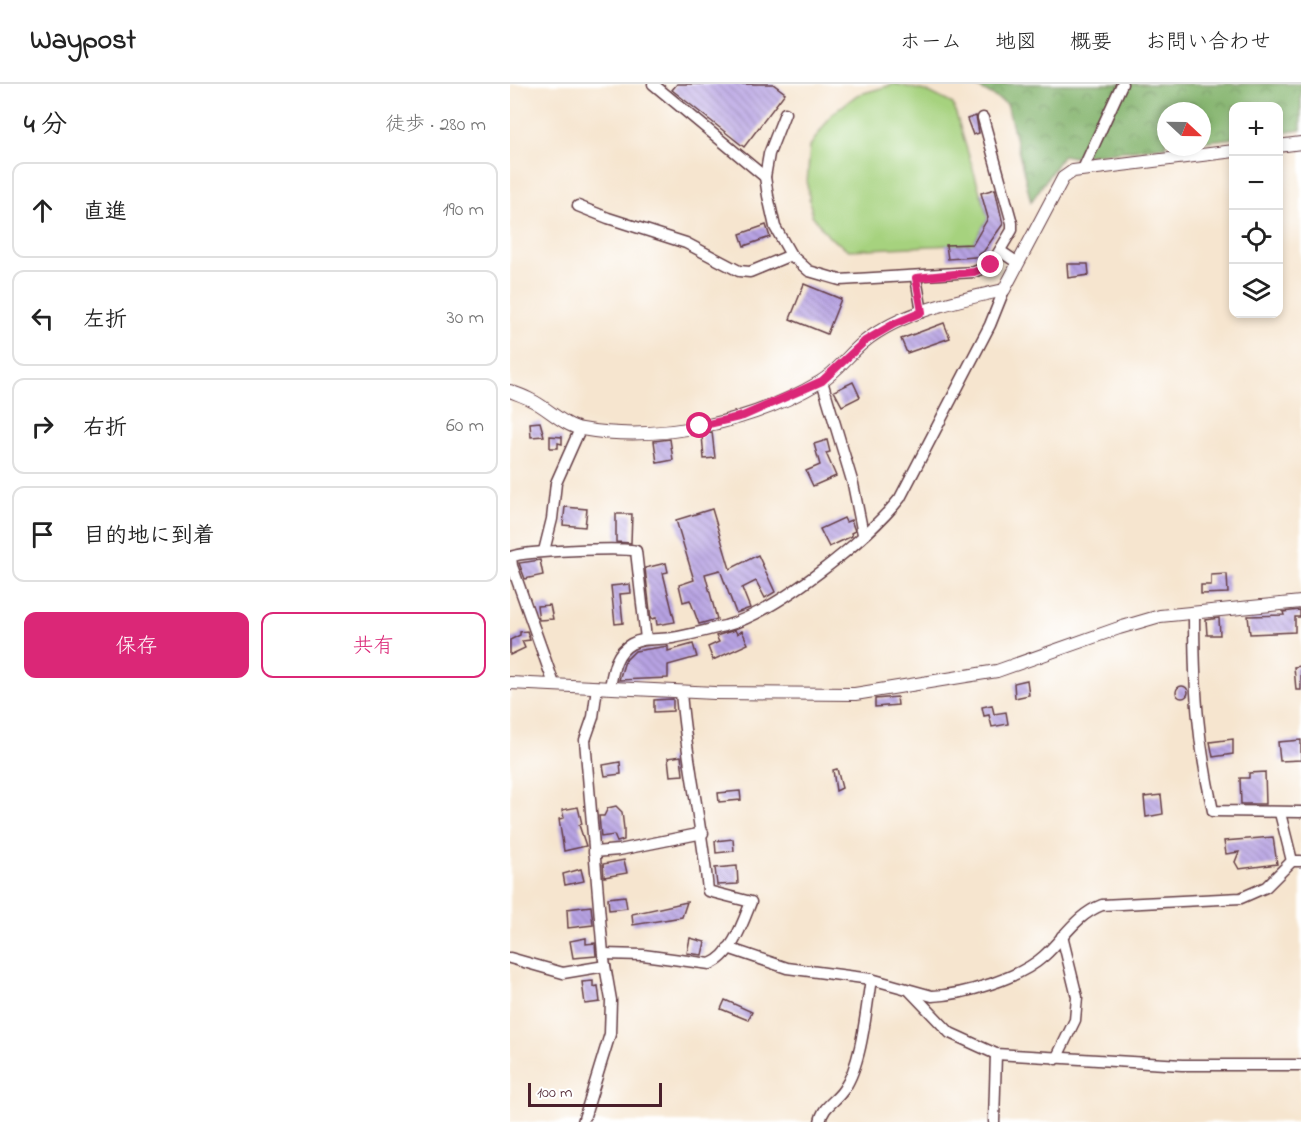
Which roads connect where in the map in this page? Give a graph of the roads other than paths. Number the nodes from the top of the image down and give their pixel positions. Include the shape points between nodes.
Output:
1 (653, 84) edge
2 (1122, 84) edge
3 (785, 113) dead end
4 (983, 117) dead end
5 (1301, 143) edge
6 (1283, 145) edge
7 (1229, 151) edge
8 (1083, 169) junction
9 (765, 177) junction
10 (578, 206) dead end
11 (1000, 250) junction
12 (791, 255) junction
13 (1018, 263) junction
14 (916, 278) junction
15 (1004, 290) junction
16 (922, 312) junction
17 (822, 381) junction
18 (510, 391) edge
19 (580, 429) junction
20 (863, 534) junction
21 (544, 551) junction
22 (1301, 602) edge
23 (1194, 613) junction
24 (646, 639) junction
25 (510, 683) edge
26 (554, 684) junction
27 (597, 687) junction
28 (610, 687) junction
29 (681, 692) junction
30 (1301, 812) edge
31 (1280, 813) junction
32 (703, 833) junction
33 (594, 852) junction
34 (1296, 861) edge
35 (1062, 936) junction
36 (728, 948) junction
37 (603, 954) junction
38 (510, 958) edge
39 (605, 966) junction
40 (871, 979) junction
41 (909, 990) junction
42 (996, 1054) junction
43 (1056, 1059) junction
44 (1301, 1065) edge
45 (583, 1122) edge
46 (820, 1122) edge
47 (994, 1122) edge

1 - 9 street
2 - 8 street
3 - 9 street via 774,135
4 - 11 street via 1012,223
5 - 6 street
7 - 8 street
8 - 13 street via 1063,178
9 - 12 street via 775,227
10 - 12 street via 686,243 739,271 750,272
11 - 13 street
11 - 14 street via 986,269
12 - 14 street via 809,271 830,279
13 - 15 street
14 - 16 street
15 - 16 street
15 - 20 street via 990,325 900,498 887,515
16 - 17 street via 865,341
17 - 19 street via 743,416 700,426 647,431
17 - 20 street via 853,484
18 - 19 street
19 - 21 street via 556,483
20 - 24 street via 801,586 758,613 699,633
21 - 24 street via 636,551
21 - 26 street via 511,557
22 - 23 street
23 - 29 street via 1160,616 1021,665 949,680 855,694
23 - 31 street via 1198,735 1214,812
24 - 28 street via 631,644 618,656
25 - 26 street
26 - 27 street
27 - 28 street
27 - 33 street via 585,740
28 - 29 street
29 - 32 street via 685,740
30 - 31 street
31 - 34 street
32 - 33 street
32 - 36 street via 708,891 751,902
33 - 37 street
34 - 35 street via 1266,887 1241,898 1102,905 1084,913
35 - 41 street via 1028,968 985,985 941,996
35 - 43 street via 1077,997 1075,1020
36 - 37 street via 710,964
36 - 40 street via 787,968
37 - 39 street
38 - 39 street via 563,973
39 - 45 street via 611,1000 610,1034
40 - 41 street
40 - 46 street via 853,1069 844,1090 822,1111
41 - 42 street via 950,1033
42 - 43 street
42 - 47 street
43 - 44 street

